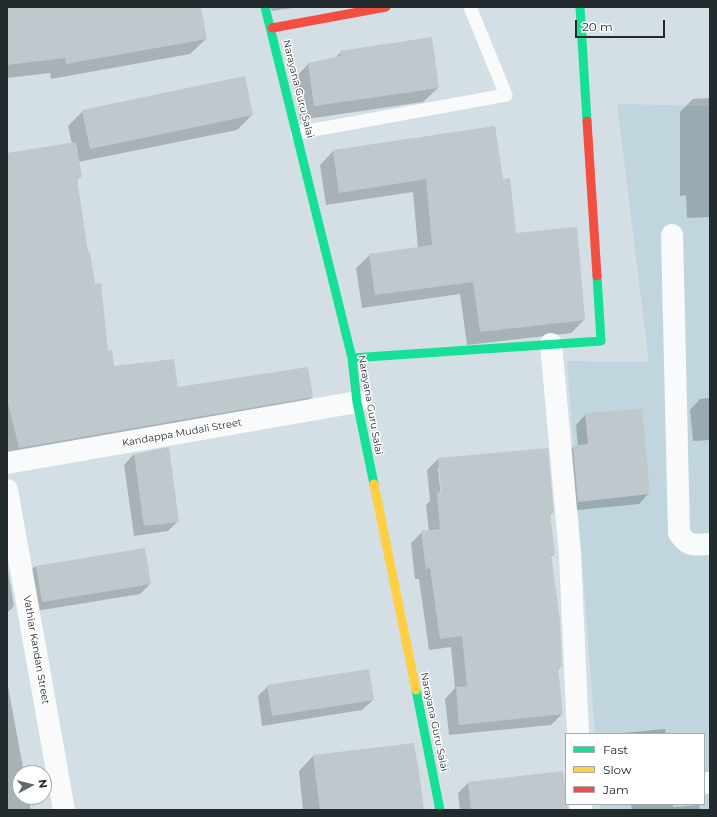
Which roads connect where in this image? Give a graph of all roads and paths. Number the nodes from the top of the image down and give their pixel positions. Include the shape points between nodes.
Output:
1 (265, 7) edge
2 (386, 7) edge
3 (470, 7) edge
4 (580, 7) edge
5 (272, 28) junction
6 (297, 133) junction
7 (672, 235) dead end
8 (551, 344) junction
9 (352, 358) junction
10 (357, 402) junction
11 (7, 463) edge
12 (7, 490) edge
13 (710, 544) edge
14 (578, 733) edge
15 (64, 810) edge
16 (440, 810) edge

1 - 5 main road, Narayana Guru Salai
2 - 5 main road
3 - 6 lane via 506,96
4 - 8 main road via 601,341
5 - 6 main road, Narayana Guru Salai
6 - 9 main road, Narayana Guru Salai
7 - 13 street via 679,533 685,542 694,545
8 - 9 main road
8 - 14 street via 570,555
9 - 10 main road, Narayana Guru Salai
10 - 11 street, Kandappa Mudali Street
10 - 16 main road, Narayana Guru Salai
12 - 15 street, Vathiar Kandan Street

